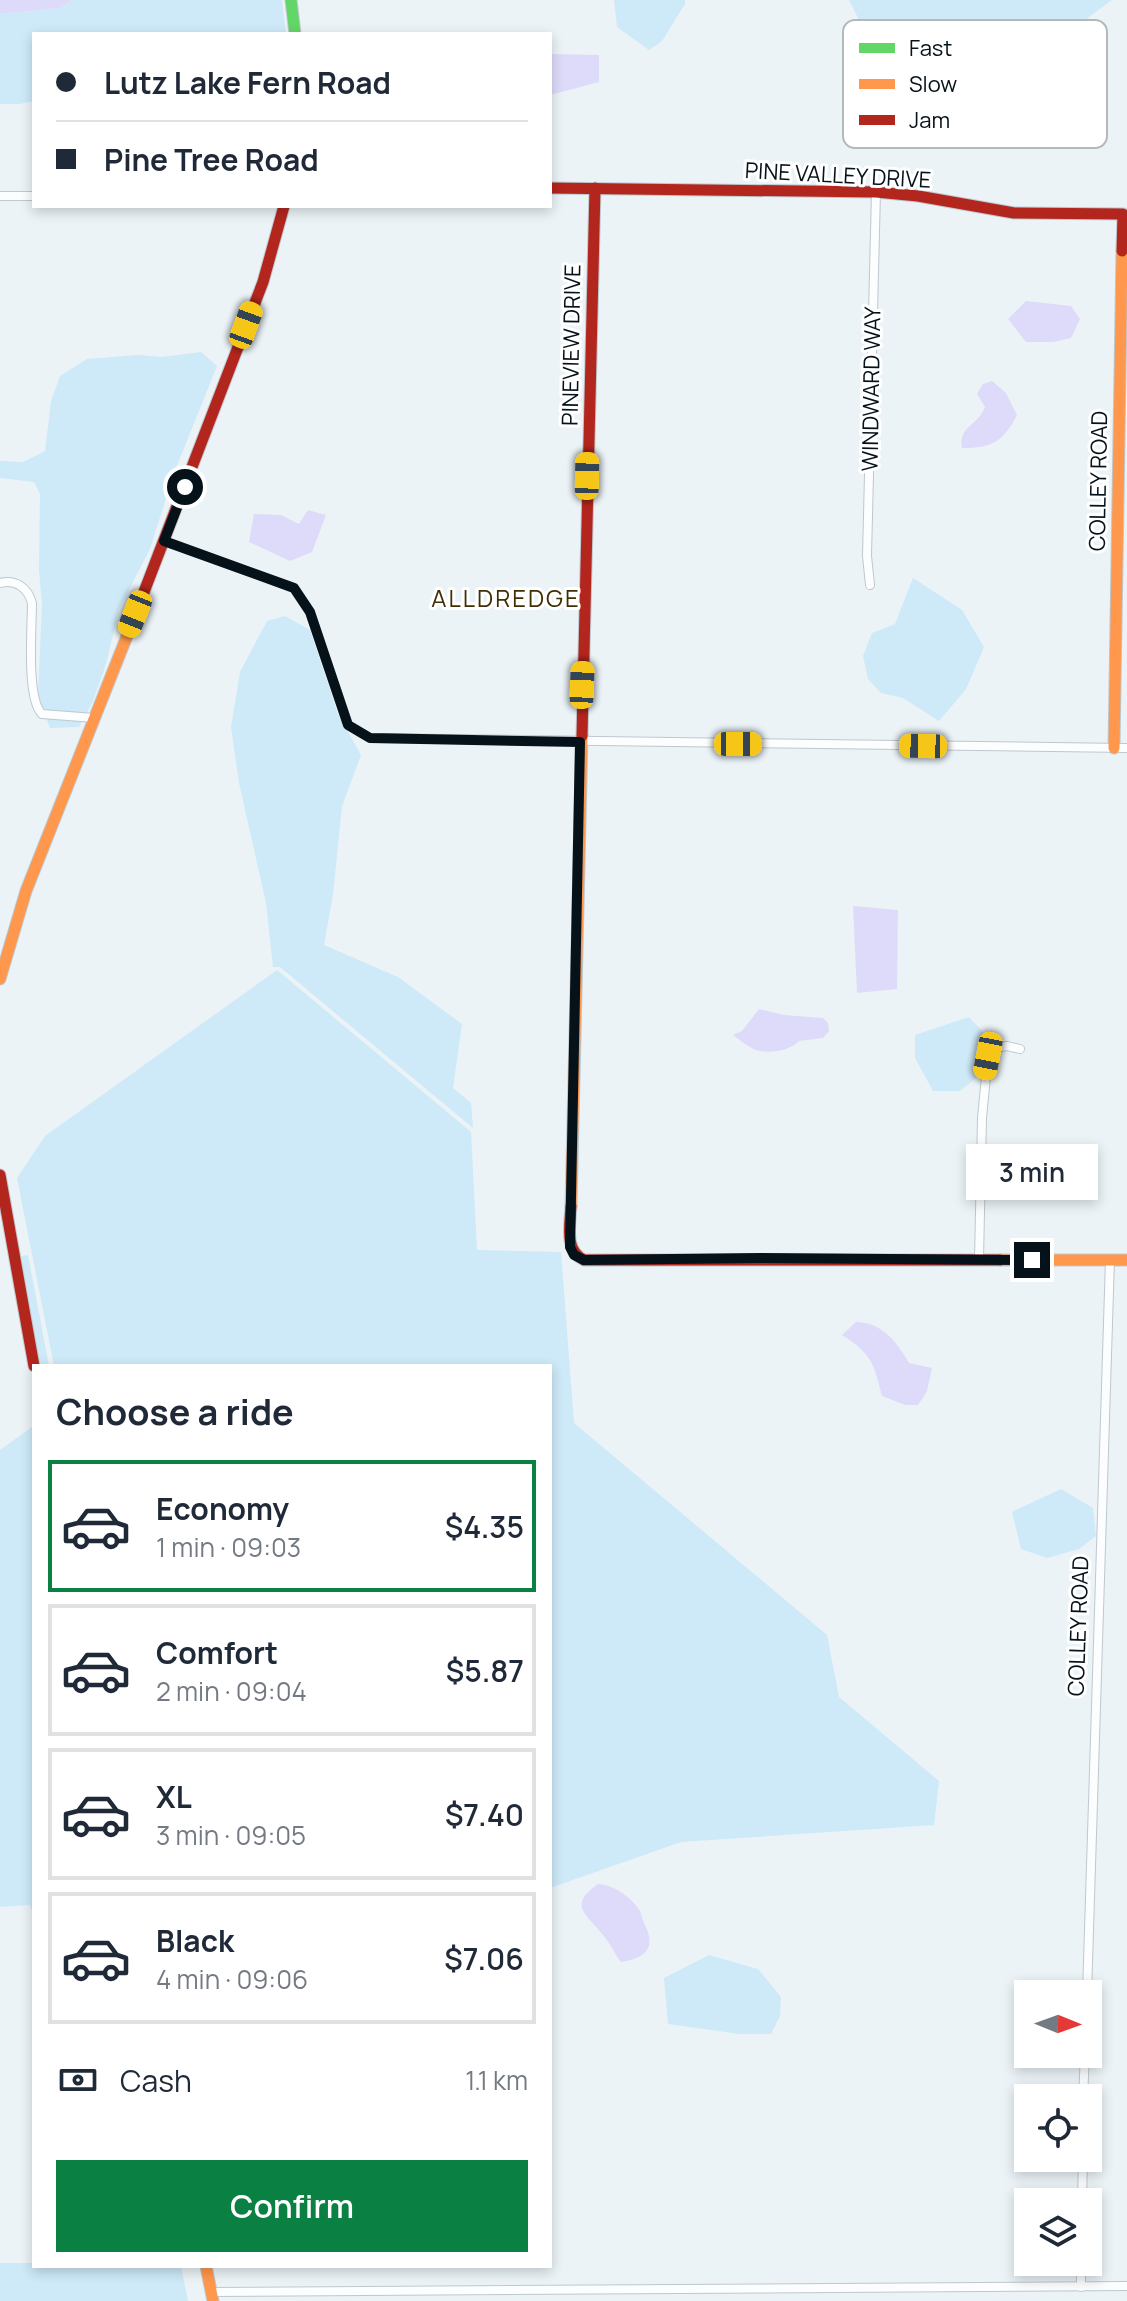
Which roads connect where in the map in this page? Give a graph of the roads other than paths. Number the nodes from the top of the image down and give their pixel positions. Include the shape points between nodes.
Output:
1 (291, 0) edge
2 (295, 32) edge
3 (552, 188) edge
4 (595, 188) junction
5 (876, 192) junction
6 (0, 196) edge
7 (32, 196) edge
8 (283, 208) edge
9 (1123, 214) joint
10 (164, 541) junction
11 (0, 583) edge
12 (870, 585) dead end
13 (94, 718) junction
14 (580, 742) junction
15 (1114, 748) junction
16 (1127, 748) edge
17 (0, 979) edge
18 (1020, 1049) dead end
19 (0, 1175) edge
20 (979, 1259) junction
21 (1110, 1259) junction
22 (1127, 1260) edge
23 (34, 1364) edge
24 (1087, 1980) edge
25 (206, 2268) edge
26 (1081, 2276) edge
27 (1127, 2286) edge
28 (1081, 2287) junction
29 (608, 2290) junction
30 (212, 2296) edge
31 (609, 2301) edge

1 - 2 street
3 - 4 street, PINE VALLEY DRIVE
4 - 5 street, PINE VALLEY DRIVE
4 - 14 street, PINEVIEW DRIVE
5 - 9 street, PINE VALLEY DRIVE via 1014,213
5 - 12 street, WINDWARD WAY
6 - 7 street
8 - 10 street via 263,282
9 - 15 street, COLLEY ROAD
10 - 13 street
10 - 14 street via 294,588 310,612 348,725 370,738
11 - 13 street via 16,584 30,594 36,709 42,714
13 - 17 street via 26,891
14 - 15 street
14 - 20 street, PINEVIEW DRIVE via 570,1247 574,1255 584,1260
15 - 16 street
18 - 20 street via 995,1048 988,1056
19 - 23 street
20 - 21 street
21 - 22 street
21 - 24 street, COLLEY ROAD
25 - 30 street
26 - 28 street
27 - 28 street
28 - 29 street
29 - 30 street
29 - 31 street

